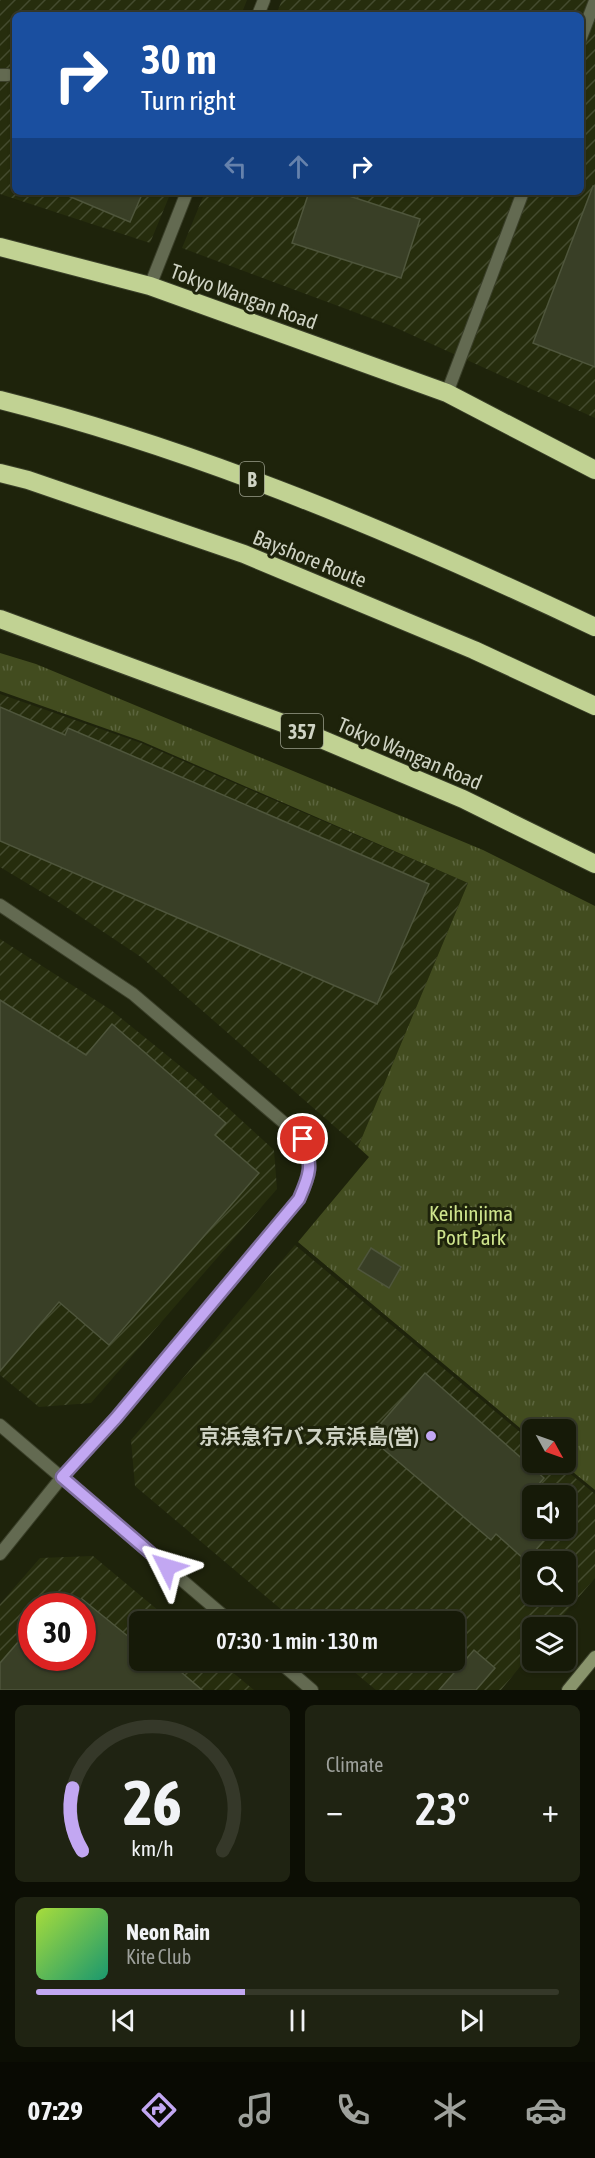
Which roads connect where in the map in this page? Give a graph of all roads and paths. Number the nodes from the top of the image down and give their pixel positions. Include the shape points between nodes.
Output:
1 (595, 1) edge
2 (584, 30) edge
3 (186, 195) edge
4 (523, 195) edge
5 (0, 247) edge
6 (150, 286) junction
7 (447, 393) junction
8 (0, 400) edge
9 (595, 470) edge
10 (0, 473) edge
11 (0, 619) edge
12 (595, 627) edge
13 (595, 706) edge
14 (595, 864) edge
15 (0, 905) edge
16 (0, 1425) edge
17 (62, 1477) junction
18 (0, 1554) edge
19 (218, 1611) edge
20 (595, 1658) edge
21 (290, 1671) edge
22 (312, 1690) edge
23 (568, 1690) edge

1 - 2 street
3 - 6 street
4 - 7 street
5 - 6 highway, Tokyo Wangan Road
6 - 7 highway, Tokyo Wangan Road
7 - 9 highway, Tokyo Wangan Road
8 - 12 highway, B via 277,488 495,580
10 - 13 highway, Bayshore Route via 244,554 474,650
11 - 14 highway, Tokyo Wangan Road / 357 via 288,725 463,799
15 - 17 street via 133,994 303,1139 310,1158 308,1179 299,1199
16 - 17 street
17 - 18 street
17 - 19 street
20 - 23 street
21 - 22 street

